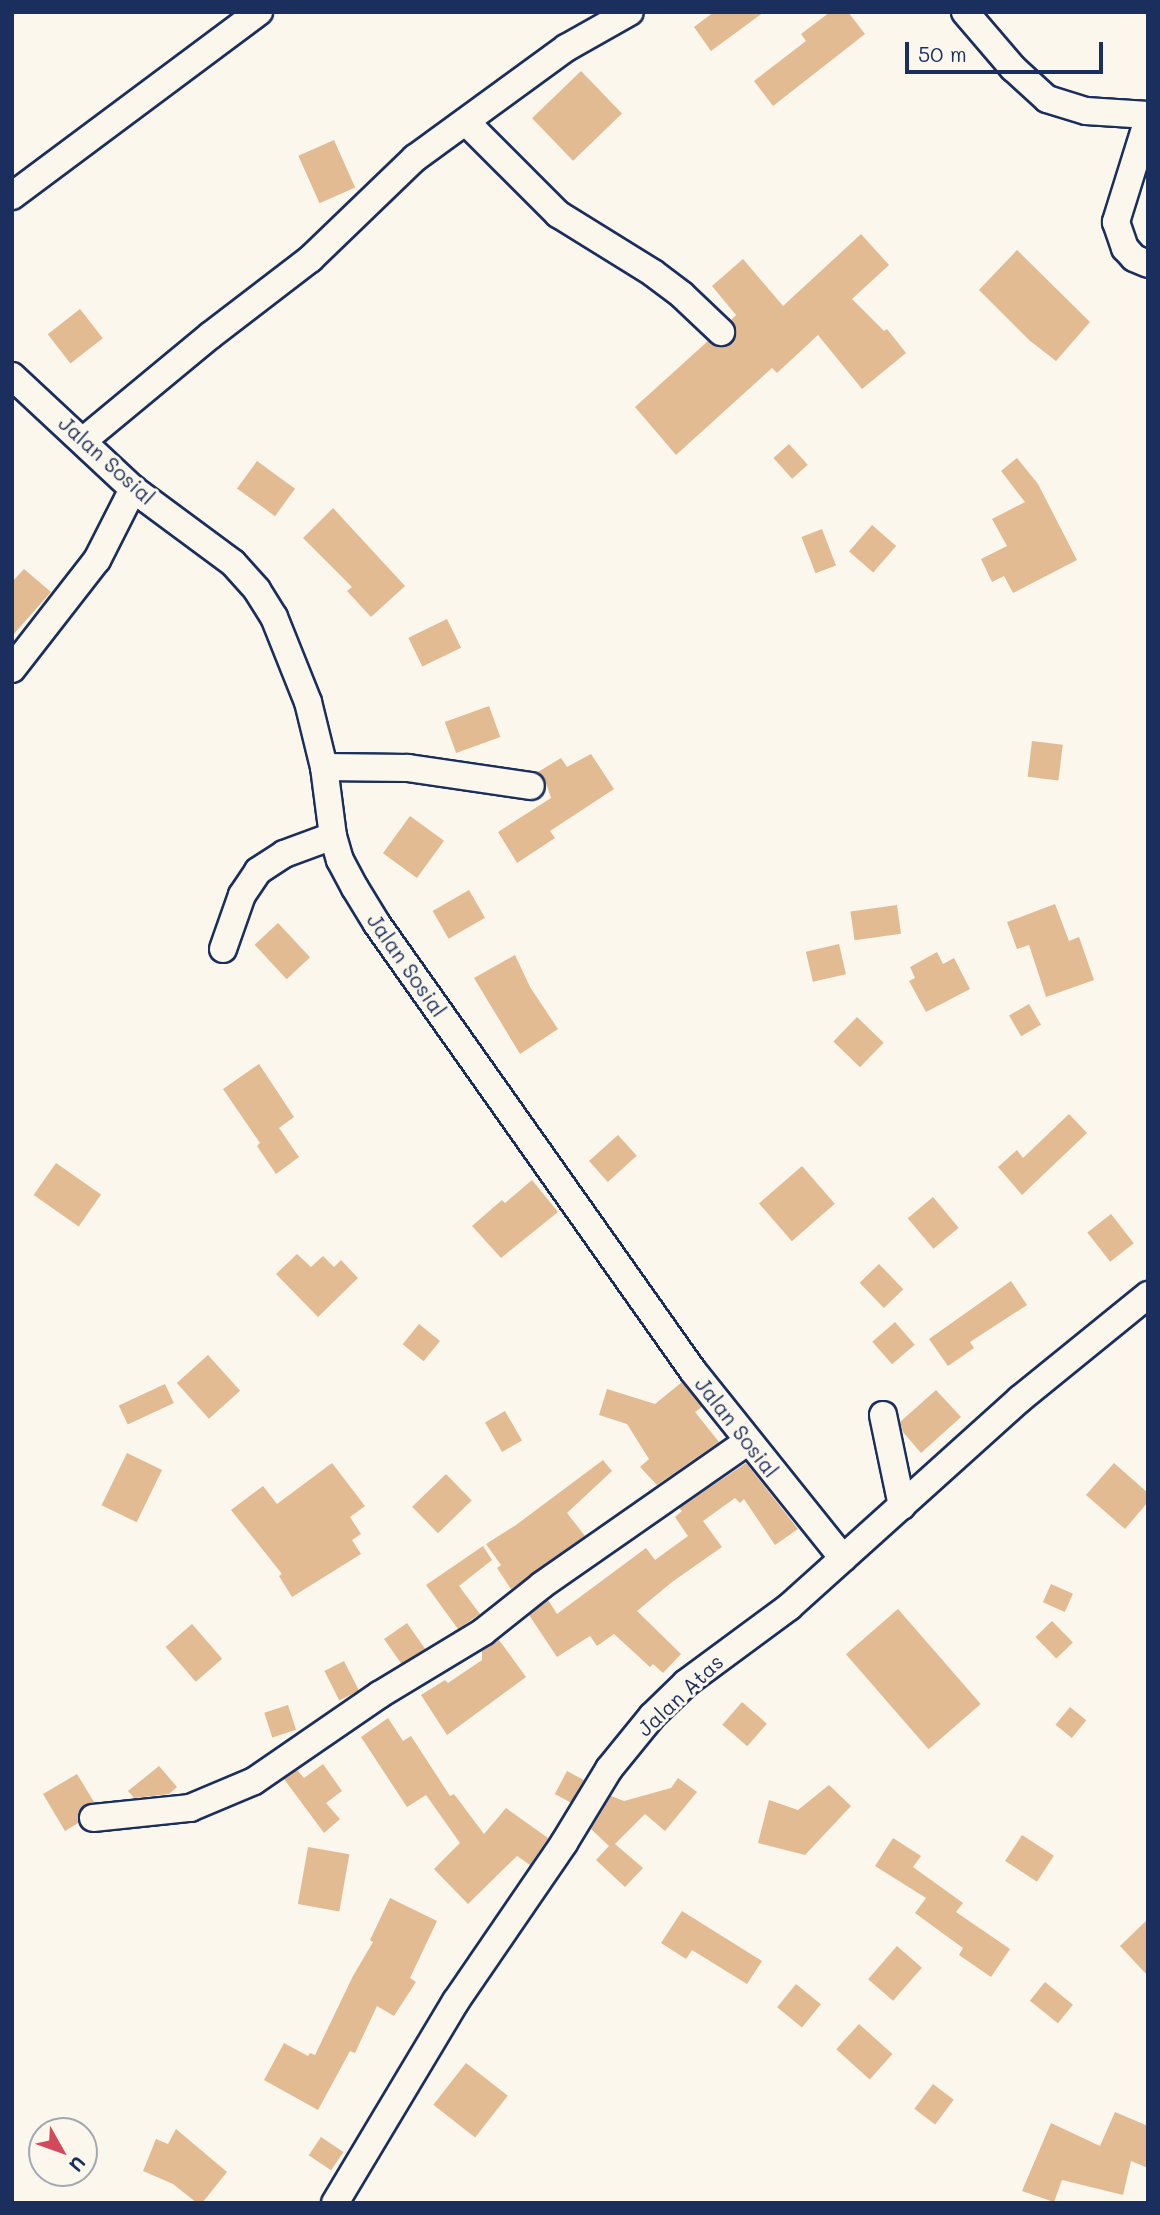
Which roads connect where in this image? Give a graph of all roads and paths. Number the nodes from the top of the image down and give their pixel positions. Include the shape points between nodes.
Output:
1 (259, 12) edge
2 (630, 12) edge
3 (965, 12) edge
4 (1148, 117) edge
5 (467, 123) junction
6 (12, 195) edge
7 (1148, 264) edge
8 (721, 332) dead end
9 (12, 376) edge
10 (84, 440) junction
11 (133, 489) junction
12 (22, 648) edge
13 (12, 670) edge
14 (324, 766) junction
15 (531, 786) dead end
16 (333, 836) junction
17 (223, 949) dead end
18 (1148, 1294) edge
19 (883, 1415) dead end
20 (747, 1442) junction
21 (902, 1506) junction
22 (843, 1558) junction
23 (93, 1818) dead end
24 (336, 2202) edge

1 - 6 street
2 - 5 street via 566,48
3 - 4 street via 1047,99 1086,111
4 - 7 street via 1116,222 1125,248
5 - 8 street via 558,214 653,273
5 - 10 street via 415,158 310,259
9 - 10 street, Jalan Sosial
10 - 11 street, Jalan Sosial
11 - 12 street via 97,560 63,607
11 - 14 street, Jalan Sosial via 233,563 257,590 274,617 308,702
12 - 13 street
14 - 15 street via 408,768
14 - 16 street, Jalan Sosial
16 - 17 street via 284,854 258,871 242,895
16 - 20 street, Jalan Sosial via 340,860 377,924
18 - 21 street, Jalan Atas via 1020,1399
19 - 21 street
20 - 22 street, Jalan Sosial
20 - 23 street via 542,1585 483,1632 379,1695 254,1781 190,1808
21 - 22 street, Jalan Atas
22 - 24 street, Jalan Atas via 789,1607 686,1683 635,1735 456,2001

